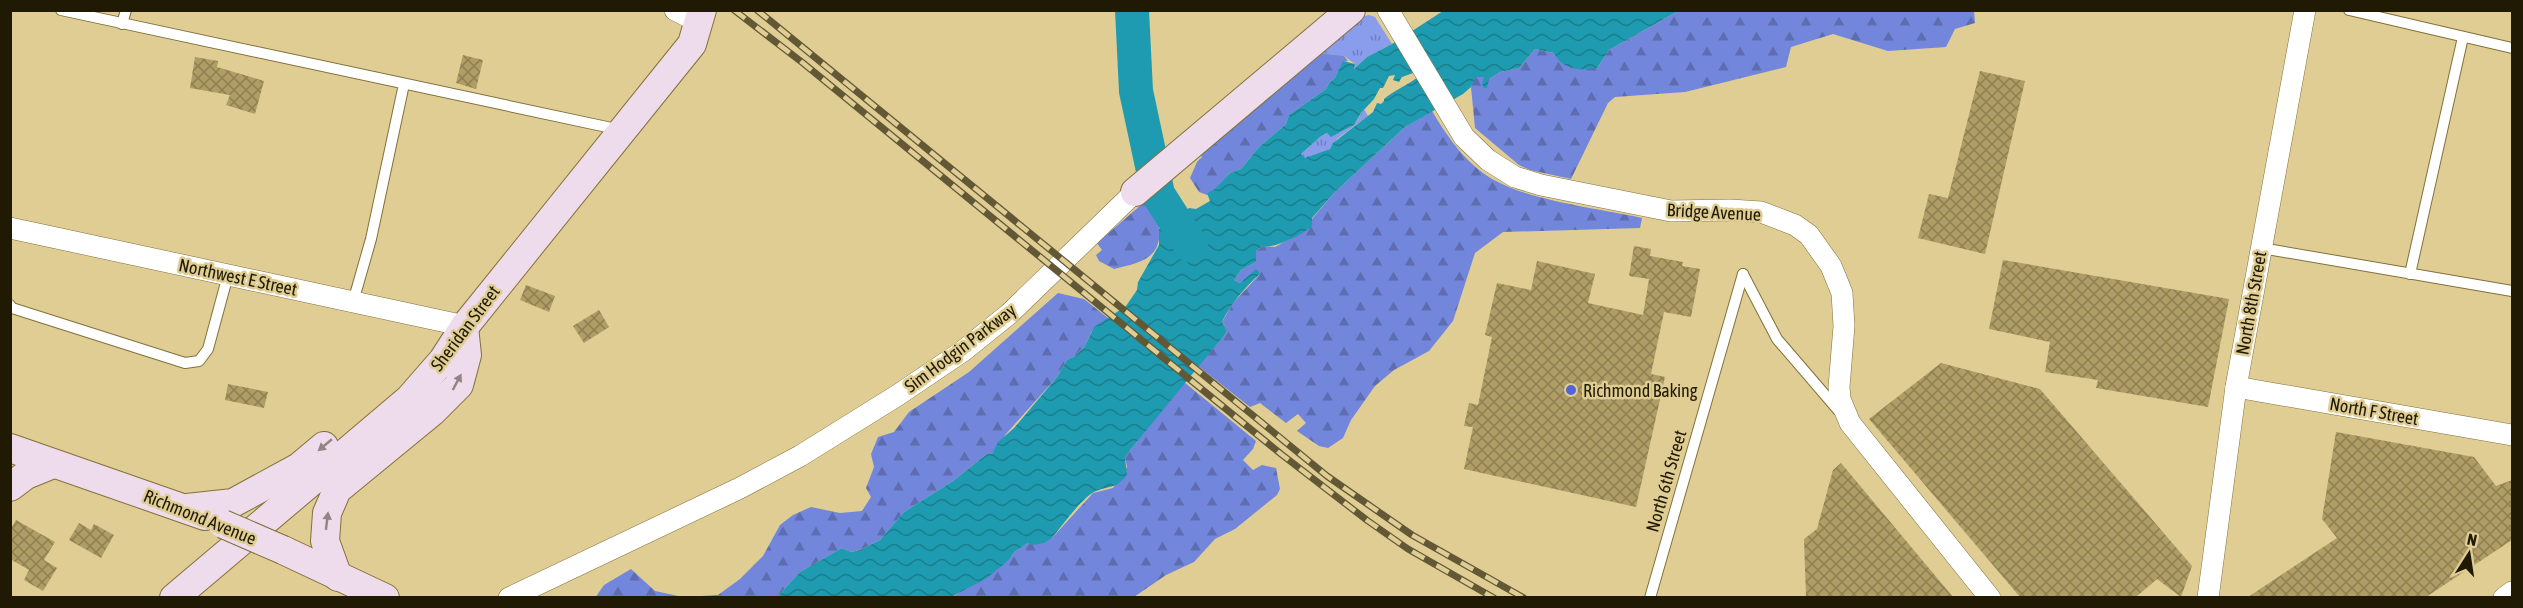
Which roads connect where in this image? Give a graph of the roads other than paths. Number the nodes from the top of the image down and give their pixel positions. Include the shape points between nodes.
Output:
1 (61, 10) edge
2 (126, 10) edge
3 (1351, 10) edge
4 (1388, 10) edge
5 (2305, 10) edge
6 (2349, 10) edge
7 (692, 14) edge
8 (122, 24) junction
9 (2463, 37) junction
10 (2512, 48) edge
11 (405, 84) junction
12 (624, 131) junction
13 (1135, 192) joint
14 (11, 233) edge
15 (2261, 248) junction
16 (2410, 274) junction
17 (228, 275) junction
18 (2512, 291) edge
19 (353, 302) junction
20 (10, 306) edge
21 (465, 326) junction
22 (2236, 387) junction
23 (1850, 423) junction
24 (2512, 435) edge
25 (10, 448) edge
26 (53, 464) junction
27 (10, 487) edge
28 (187, 508) junction
29 (338, 577) junction
30 (2512, 592) edge
31 (174, 597) edge
32 (385, 597) edge
33 (509, 597) edge
34 (1650, 597) edge
35 (1990, 597) edge
36 (2208, 597) edge
37 (2504, 597) edge

1 - 8 lane
2 - 8 lane
3 - 13 street, Sim Hodgin Parkway
4 - 23 street, Bridge Avenue via 1464,137 1501,169 1531,183 1671,211 1761,213 1795,225 1809,235 1831,266 1842,293 1844,326 1839,387
5 - 15 street, North 8th Street
6 - 9 lane
7 - 12 street, Sheridan Street via 692,44
8 - 11 lane
9 - 10 lane
9 - 16 lane
11 - 12 lane
11 - 19 lane
12 - 21 street, Sheridan Street
13 - 33 street, Sim Hodgin Parkway via 1009,314 898,395 740,488
14 - 17 street, Northwest E Street
15 - 16 lane
15 - 22 street, North 8th Street
16 - 18 lane
17 - 19 street, Northwest E Street
17 - 20 lane via 208,348 199,361 185,363
19 - 21 street, Northwest E Street
21 -> 28 street via 434,345 391,389 299,467 233,503
29 -> 21 street via 325,541 327,513 337,490 459,385 467,355
21 - 31 street, Sheridan Street via 443,360 409,399
22 - 24 street, North F Street
22 - 36 street, North 8th Street
23 - 34 lane, North 6th Street via 1777,339 1743,274
23 - 35 street, Bridge Avenue
25 - 26 street, Richmond Avenue
26 - 27 street via 26,475
26 - 28 street, Richmond Avenue
28 - 29 street, Richmond Avenue, bridge
29 - 32 street, Richmond Avenue
30 - 37 street

